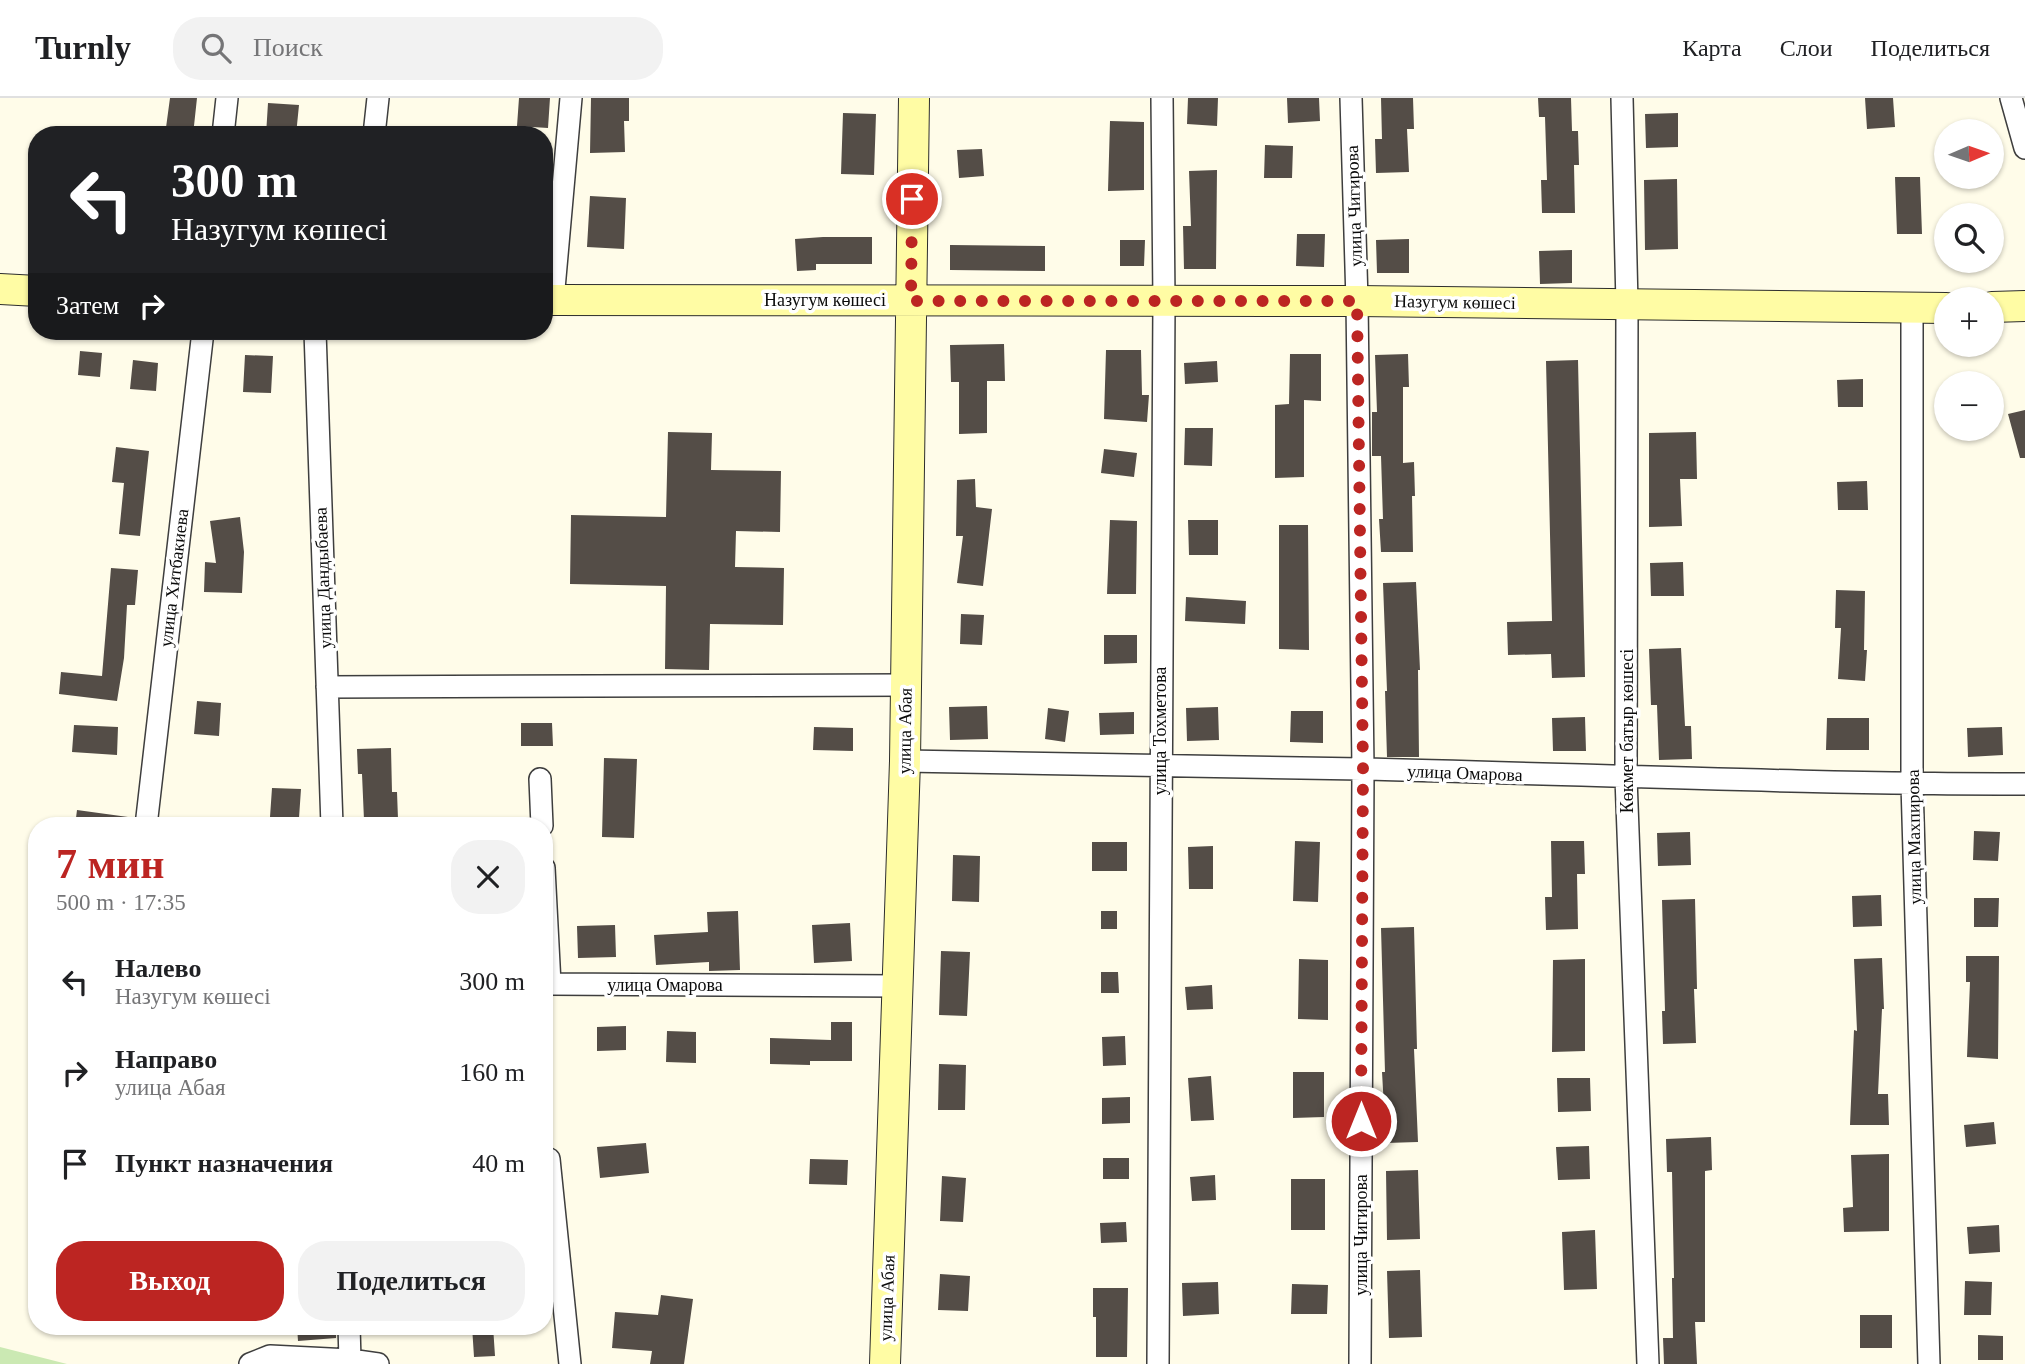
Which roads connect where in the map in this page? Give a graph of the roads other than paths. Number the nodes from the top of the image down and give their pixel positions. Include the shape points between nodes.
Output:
1 (227, 98) edge
2 (379, 98) edge
3 (571, 98) edge
4 (914, 98) edge
5 (1162, 98) edge
6 (1351, 98) edge
7 (1622, 98) edge
8 (2011, 98) edge
9 (224, 126) edge
10 (375, 126) edge
11 (2025, 148) edge
12 (553, 263) edge
13 (0, 289) edge
14 (28, 291) edge
15 (553, 300) edge
16 (911, 301) junction
17 (1164, 301) junction
18 (1357, 301) junction
19 (1627, 304) junction
20 (2025, 306) edge
21 (2004, 307) edge
22 (1934, 309) edge
23 (1913, 310) junction
24 (202, 340) edge
25 (315, 340) edge
26 (906, 685) junction
27 (327, 687) junction
28 (905, 761) junction
29 (1160, 765) junction
30 (1363, 769) junction
31 (1626, 778) junction
32 (540, 779) dead end
33 (1912, 784) junction
34 (2025, 784) edge
35 (146, 817) edge
36 (332, 817) edge
37 (542, 817) edge
38 (553, 984) edge
39 (898, 985) junction
40 (553, 1198) edge
41 (349, 1335) edge
42 (350, 1360) junction
43 (250, 1364) edge
44 (377, 1364) edge
45 (570, 1364) edge
46 (885, 1364) edge
47 (1158, 1364) edge
48 (1360, 1364) edge
49 (1648, 1364) edge
50 (1928, 1364) edge

1 - 9 street
2 - 10 street
3 - 12 street
4 - 16 street, улица Абая
5 - 17 street, улица Тохметова
6 - 18 street, улица Чигирова
7 - 19 street, Көкмет батыр көшесі
8 - 11 street
13 - 14 street
15 - 16 street, Назугум көшесі
16 - 17 street, Назугум көшесі
16 - 26 street, улица Абая
17 - 18 street, Назугум көшесі
17 - 29 street, улица Тохметова
18 - 19 street, Назугум көшесі
18 - 30 street, улица Чигирова
19 - 23 street, Назугум көшесі
19 - 31 street, Көкмет батыр көшесі
20 - 21 street
22 - 23 street, Назугум көшесі
23 - 33 street, улица Махпирова
24 - 35 street, улица Хитбакиева
25 - 27 street, улица Дандыбаева
26 - 27 street
26 - 28 street, улица Абая
27 - 36 street, улица Дандыбаева
28 - 29 street, улица Омарова
28 - 39 street, улица Абая
29 - 30 street, улица Омарова
29 - 47 street, улица Тохметова
30 - 31 street, улица Омарова
30 - 48 street, улица Чигирова
31 - 33 street, улица Омарова
31 - 49 street, Көкмет батыр көшесі
32 - 37 street
33 - 34 street, улица Омарова
33 - 50 street, улица Махпирова
38 - 39 street, улица Омарова
39 - 46 street, улица Абая
40 - 45 street
41 - 42 street
42 - 43 street via 270,1356
42 - 44 street

